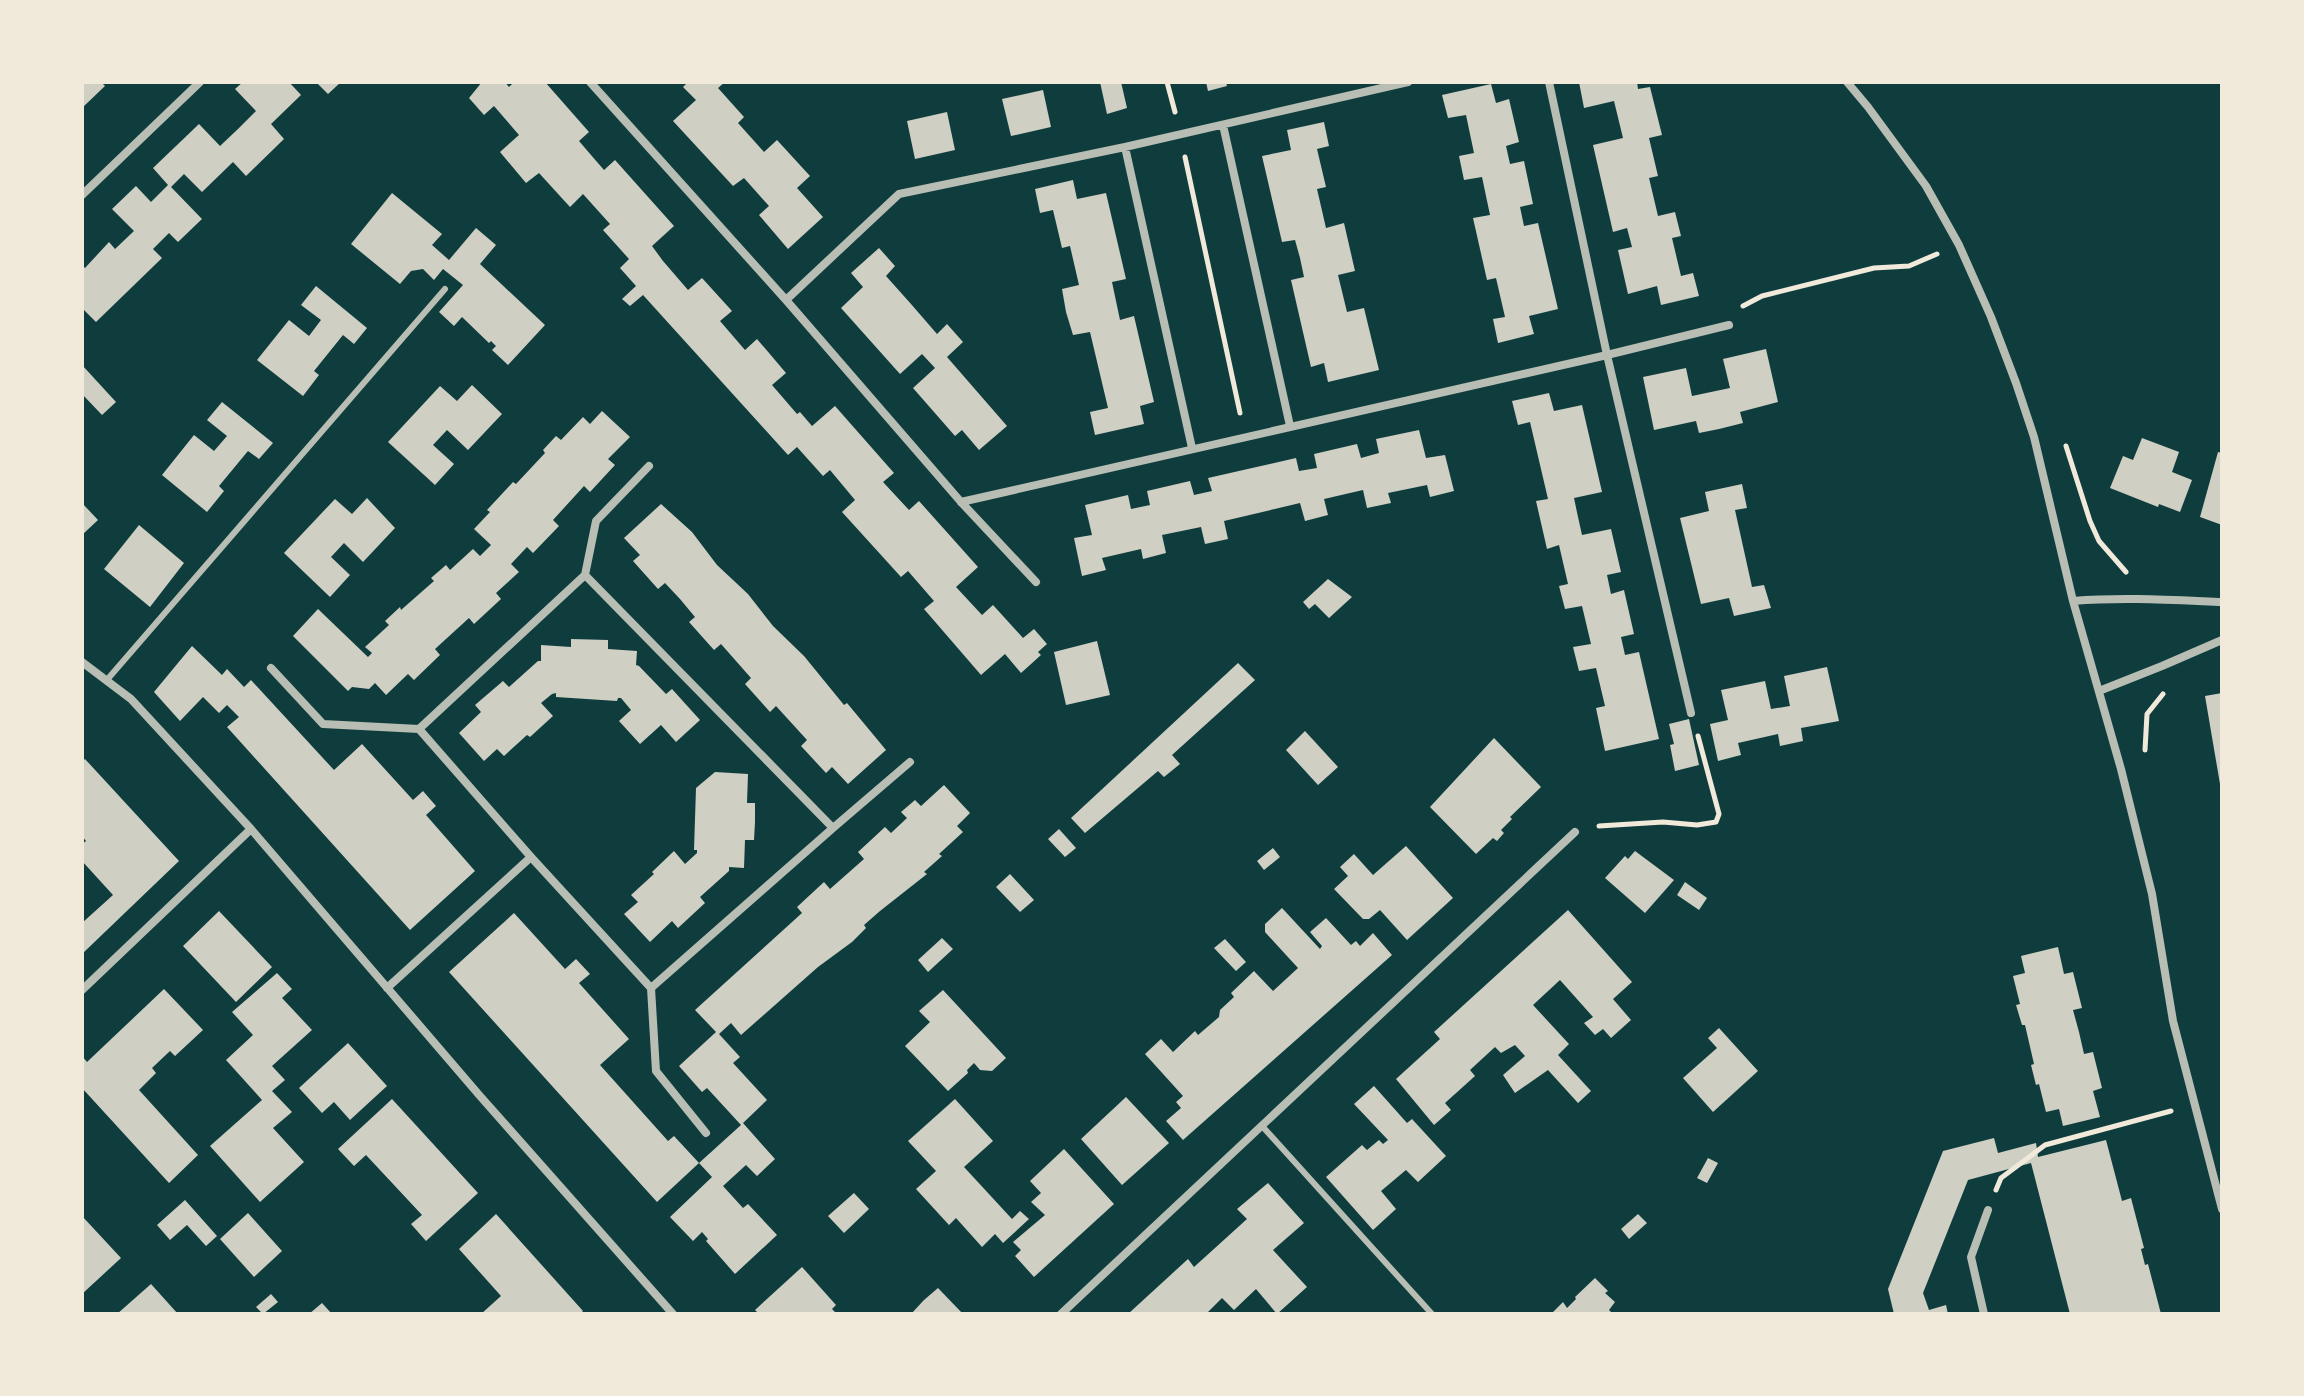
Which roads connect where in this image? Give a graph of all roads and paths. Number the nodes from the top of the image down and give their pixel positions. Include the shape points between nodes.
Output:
1 (200, 82) edge
2 (590, 82) edge
3 (1167, 82) edge
4 (1408, 82) edge
5 (1549, 82) edge
6 (1847, 82) edge
7 (1223, 125) junction
8 (1180, 135) junction
9 (1125, 147) junction
10 (82, 195) edge
11 (1959, 245) junction
12 (445, 289) dead end
13 (786, 300) junction
14 (1729, 325) joint
15 (1607, 355) junction
16 (1290, 426) junction
17 (1245, 436) junction
18 (1192, 448) junction
19 (649, 466) dead end
20 (961, 502) junction
21 (585, 575) junction
22 (1036, 582) dead end
23 (2073, 601) junction
24 (2222, 602) edge
25 (2222, 640) edge
26 (82, 662) edge
27 (271, 668) dead end
28 (106, 681) junction
29 (2099, 691) junction
30 (1691, 713) joint
31 (419, 729) junction
32 (910, 762) dead end
33 (833, 828) junction
34 (251, 829) junction
35 (1575, 832) joint
36 (531, 857) junction
37 (387, 988) junction
38 (651, 988) junction
39 (82, 990) edge
40 (2195, 1105) junction
41 (1262, 1126) junction
42 (706, 1133) dead end
43 (2222, 1209) edge
44 (1988, 1210) joint
45 (673, 1314) edge
46 (1061, 1314) edge
47 (1432, 1314) edge
48 (1984, 1314) edge

1 - 10 street
2 - 13 street
3 - 8 path
4 - 7 street
5 - 15 street
6 - 11 street via 1926,186
7 - 8 street
7 - 16 street
8 - 9 street
8 - 17 path
9 - 13 street via 899,194
9 - 18 street
11 - 14 path via 1909,266 1874,268 1762,296 1736,310
11 - 23 street via 2034,437
12 - 28 lane
13 - 20 street
14 - 15 street
15 - 16 street
15 - 30 street
16 - 17 street
17 - 18 street
18 - 20 street
19 - 21 street via 596,521
20 - 22 street
21 - 31 street
21 - 33 street
23 - 24 street
23 - 29 street
25 - 29 street
26 - 28 street
27 - 31 street via 323,724
28 - 34 street via 131,699
29 - 40 street via 2152,894 2173,1021
30 - 35 path via 1713,787 1716,822 1600,826
31 - 36 street
32 - 33 street
33 - 38 street
34 - 37 street
34 - 39 street
35 - 41 street
36 - 37 street
36 - 38 street
37 - 45 street
38 - 42 street via 656,1071
40 - 43 street
40 - 44 path via 2045,1145 2001,1178
41 - 46 street
41 - 47 lane
44 - 48 street via 1971,1257

